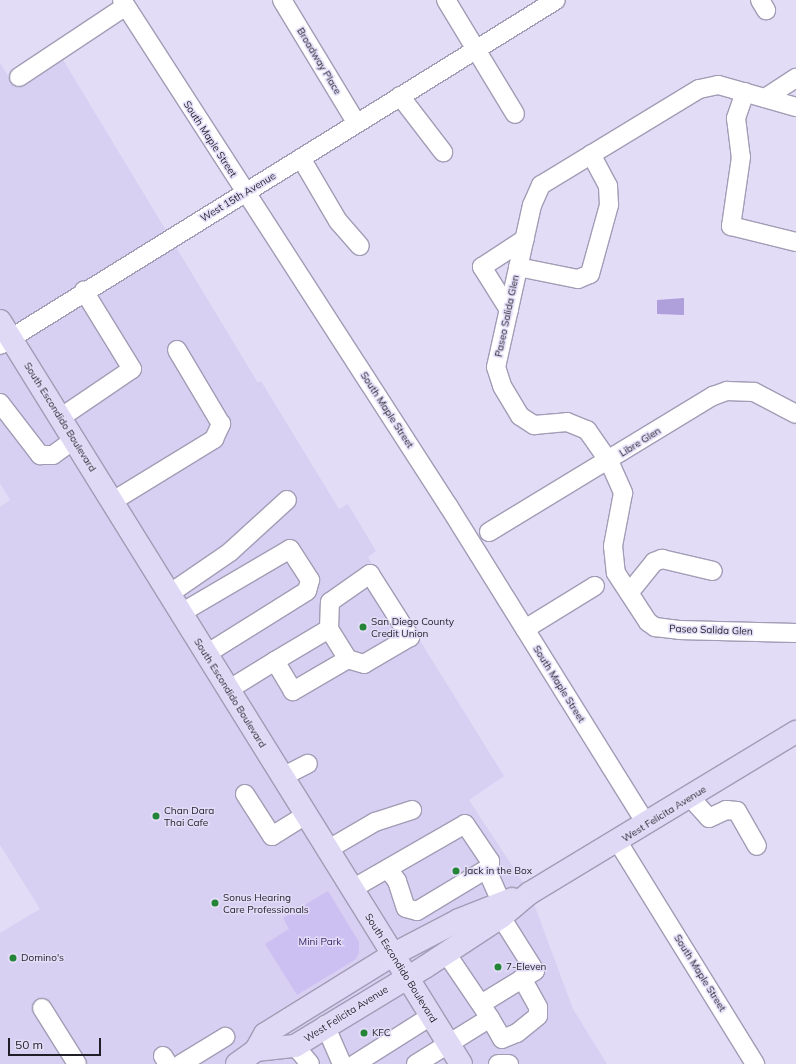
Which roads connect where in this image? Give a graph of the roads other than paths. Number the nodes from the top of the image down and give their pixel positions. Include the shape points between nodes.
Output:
1 (282, 0) edge
2 (446, 0) edge
3 (556, 0) edge
4 (124, 3) edge
5 (477, 49) junction
6 (18, 77) dead end
7 (796, 78) edge
8 (745, 92) junction
9 (400, 96) junction
10 (765, 98) junction
11 (796, 107) edge
12 (515, 114) dead end
13 (356, 122) junction
14 (443, 152) dead end
15 (591, 154) junction
16 (301, 158) junction
17 (247, 193) junction
18 (524, 239) junction
19 (796, 242) edge
20 (360, 246) dead end
21 (518, 267) junction
22 (84, 291) junction
23 (509, 310) junction
24 (4, 335) edge
25 (177, 350) dead end
26 (0, 403) edge
27 (796, 414) edge
28 (60, 418) junction
29 (74, 440) junction
30 (609, 461) junction
31 (287, 500) dead end
32 (113, 502) junction
33 (489, 532) dead end
34 (713, 571) dead end
35 (595, 586) dead end
36 (629, 593) junction
37 (169, 594) junction
38 (181, 613) junction
39 (329, 629) junction
40 (525, 629) junction
41 (796, 633) edge
42 (206, 654) junction
43 (348, 659) junction
44 (275, 661) junction
45 (228, 690) junction
46 (796, 732) edge
47 (308, 764) dead end
48 (282, 777) junction
49 (245, 794) dead end
50 (690, 797) junction
51 (412, 810) dead end
52 (306, 815) junction
53 (646, 824) junction
54 (618, 842) junction
55 (757, 846) dead end
56 (328, 850) junction
57 (490, 867) junction
58 (388, 868) junction
59 (352, 889) junction
60 (501, 910) junction
61 (446, 953) junction
62 (394, 954) junction
63 (408, 976) junction
64 (522, 978) junction
65 (42, 1008) dead end
66 (486, 1011) junction
67 (432, 1016) junction
68 (325, 1025) junction
69 (225, 1037) dead end
70 (449, 1044) junction
71 (295, 1046) junction
72 (256, 1050) junction
73 (77, 1064) edge
74 (181, 1064) edge
75 (237, 1064) edge
76 (310, 1064) edge
77 (342, 1064) edge
78 (355, 1064) edge
79 (416, 1064) edge
80 (461, 1064) edge
81 (498, 1064) edge
82 (508, 1064) edge
83 (755, 1064) edge

1 - 13 street, Broadway Place
2 - 5 street
3 - 5 street, West 15th Avenue
4 - 6 street
4 - 17 street, South Maple Street
5 - 9 street, West 15th Avenue
5 - 12 street
7 - 10 street
8 - 10 street, Paseo Salida Glen
8 - 15 street, Paseo Salida Glen via 718,85 699,89
8 - 19 street via 736,118 741,157 732,226
9 - 13 street, West 15th Avenue
9 - 14 street
10 - 11 street, Paseo Salida Glen
13 - 16 street, West 15th Avenue
15 - 18 street, Paseo Salida Glen via 541,185
15 - 21 street via 608,186 609,204 590,274 578,279
16 - 17 street, West 15th Avenue
16 - 20 street via 338,221
17 - 22 street, West 15th Avenue
17 - 40 street, South Maple Street
18 - 21 street, Paseo Salida Glen
18 - 23 street via 482,267
21 - 23 street, Paseo Salida Glen
22 - 24 street, West 15th Avenue
22 - 28 street via 132,369
23 - 30 street, Paseo Salida Glen via 496,367 502,386 520,416 534,425 568,422 587,430
24 - 28 main road, South Escondido Boulevard
25 - 32 street via 220,424 214,439
26 - 29 street via 40,455 53,455
27 - 30 street, Libre Glen via 754,392 727,391 713,396
28 - 29 main road, South Escondido Boulevard
29 - 32 main road, South Escondido Boulevard
30 - 33 street, Libre Glen
30 - 36 street, Paseo Salida Glen via 623,493 613,546 616,573
31 - 37 street via 230,552
32 - 37 main road, South Escondido Boulevard
34 - 36 street via 662,559 654,562
35 - 40 street
36 - 41 street, Paseo Salida Glen via 648,622 655,627
37 - 38 main road, South Escondido Boulevard
38 - 42 main road, South Escondido Boulevard
38 - 42 street via 290,549 310,580 307,591
39 - 43 street
39 - 43 street via 330,602 370,574 410,637 364,664
39 - 44 street
40 - 53 street, South Maple Street
42 - 45 main road, South Escondido Boulevard
43 - 44 street via 293,691
44 - 45 street
45 - 48 main road, South Escondido Boulevard
46 - 50 main road, West Felicita Avenue
47 - 48 street
48 - 52 main road, South Escondido Boulevard
49 - 52 street via 272,836
50 - 53 main road, West Felicita Avenue
50 - 55 street via 709,818 726,810 737,811
51 - 56 street via 375,822
52 - 56 main road, South Escondido Boulevard
53 - 54 main road, West Felicita Avenue
54 - 60 main road, West Felicita Avenue
54 - 83 street, South Maple Street
56 - 59 main road, South Escondido Boulevard
57 - 58 street via 465,824
57 - 58 street via 417,911 406,908 397,881
57 - 60 street via 490,877
58 - 59 street
59 - 62 main road, South Escondido Boulevard
60 - 61 main road, West Felicita Avenue
60 - 62 main road, West Felicita Avenue
60 - 64 street via 535,971
61 - 63 main road, West Felicita Avenue
61 - 66 street
62 - 63 main road, South Escondido Boulevard
62 - 72 main road, West Felicita Avenue via 265,1034
63 - 67 main road, South Escondido Boulevard
63 - 68 main road, West Felicita Avenue
64 - 66 street
64 - 66 street via 538,1007 538,1016 502,1039
65 - 73 street
66 - 70 street
67 - 70 main road, South Escondido Boulevard
67 - 78 street
68 - 71 main road, West Felicita Avenue
68 - 77 street
69 - 74 street
70 - 79 street
70 - 80 main road, South Escondido Boulevard
71 - 72 main road, West Felicita Avenue
71 - 76 street
72 - 75 main road, West Felicita Avenue
81 - 82 street

